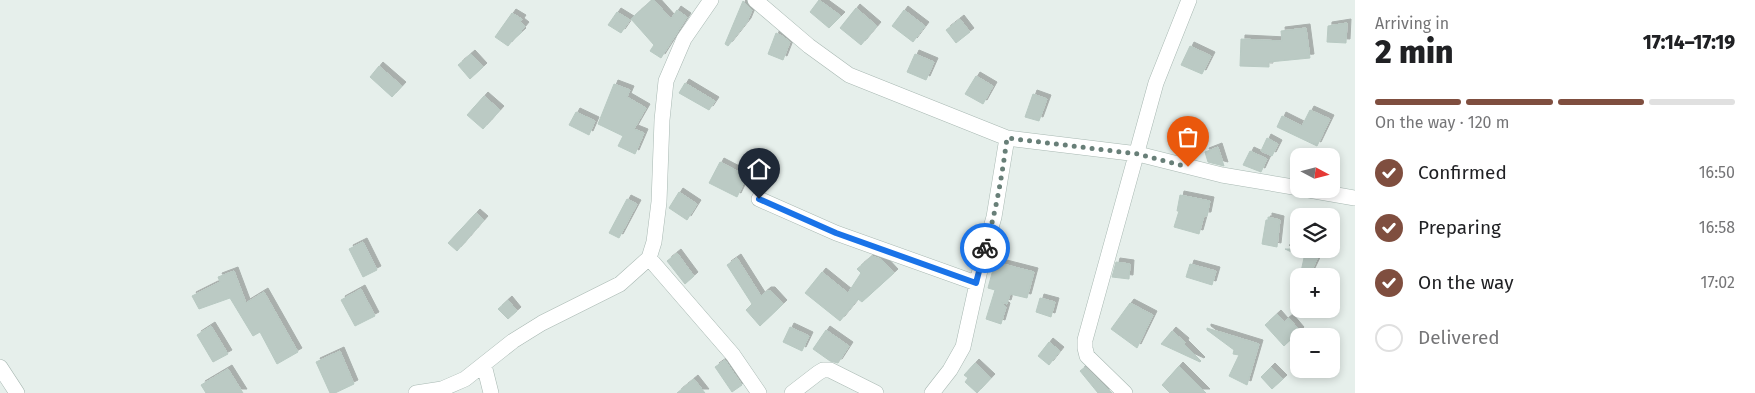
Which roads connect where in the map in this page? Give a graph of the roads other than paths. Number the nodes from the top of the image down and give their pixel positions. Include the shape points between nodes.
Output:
1 (711, 0) edge
2 (755, 0) edge
3 (1189, 0) edge
4 (1007, 138) junction
5 (1138, 154) junction
6 (1290, 186) edge
7 (1340, 195) edge
8 (1355, 198) edge
9 (759, 199) dead end
10 (649, 258) junction
11 (976, 283) junction
12 (484, 365) junction
13 (0, 367) edge
14 (17, 393) edge
15 (416, 393) edge
16 (491, 393) edge
17 (759, 393) edge
18 (792, 393) edge
19 (876, 393) edge
20 (932, 393) edge
21 (1124, 393) edge

1 - 10 street via 684,39 666,80 659,202
2 - 4 street via 849,75
3 - 5 street via 1156,83
4 - 5 street
4 - 11 street via 1001,187
5 - 6 street via 1222,175
5 - 21 street via 1084,348 1087,356
7 - 8 street
9 - 11 street via 836,233
10 - 12 street via 620,284 542,323
10 - 17 street via 733,355
11 - 20 street via 963,347
12 - 15 street via 450,386
12 - 16 street
13 - 14 street
18 - 19 street via 818,373 830,370

